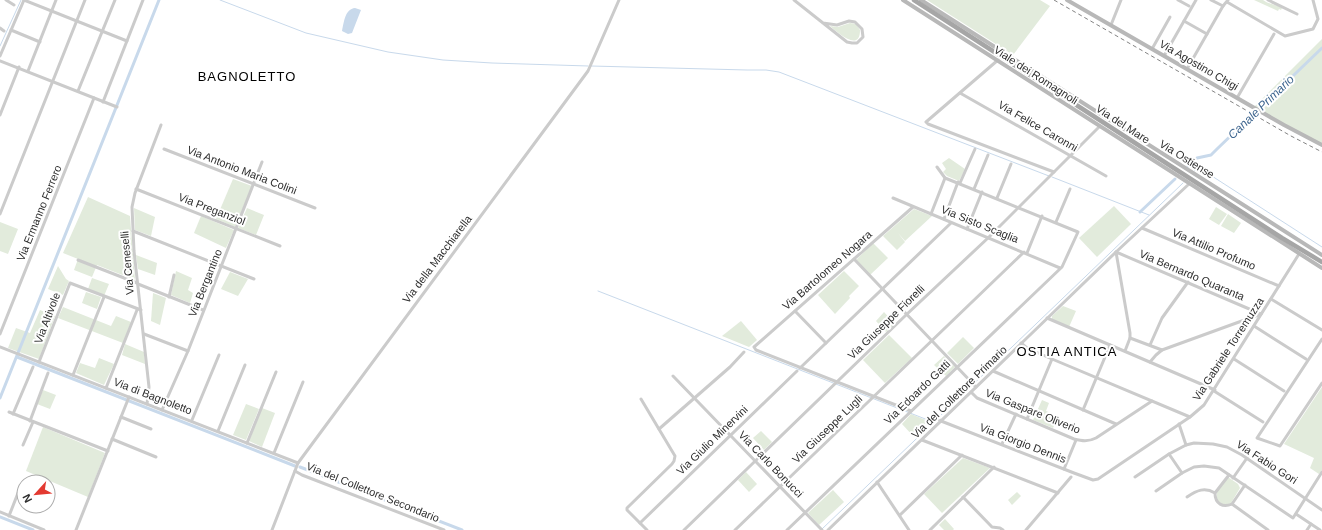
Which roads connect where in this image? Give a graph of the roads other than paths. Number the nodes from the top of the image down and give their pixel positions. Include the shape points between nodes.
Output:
1 (6, 0) edge
2 (24, 0) edge
3 (56, 0) edge
4 (85, 0) edge
5 (115, 0) edge
6 (143, 0) edge
7 (619, 0) edge
8 (794, 0) edge
9 (903, 0) edge
10 (914, 0) edge
11 (921, 0) edge
12 (1067, 0) edge
13 (1121, 0) edge
14 (1178, 0) edge
15 (1196, 0) edge
16 (1211, 0) edge
17 (1268, 0) edge
18 (1312, 0) edge
19 (1228, 1) edge
20 (1074, 2) edge
21 (14, 6) dead end
22 (1189, 6) dead end
23 (1223, 6) junction
24 (52, 11) junction
25 (1297, 14) dead end
26 (1170, 17) dead end
27 (76, 21) junction
28 (1184, 21) junction
29 (823, 23) junction
30 (1111, 25) junction
31 (0, 28) edge
32 (11, 30) junction
33 (4, 31) dead end
34 (102, 31) junction
35 (1207, 34) junction
36 (1274, 34) dead end
37 (127, 41) junction
38 (40, 42) junction
39 (1152, 49) junction
40 (0, 56) edge
41 (1164, 56) junction
42 (998, 60) junction
43 (0, 61) edge
44 (19, 67) junction
45 (1187, 69) junction
46 (28, 71) junction
47 (52, 81) junction
48 (78, 91) junction
49 (960, 93) junction
50 (94, 98) junction
51 (1237, 98) junction
52 (103, 102) junction
53 (117, 107) dead end
54 (0, 115) edge
55 (161, 125) dead end
56 (1100, 126) junction
57 (1322, 145) edge
58 (164, 149) dead end
59 (974, 149) dead end
60 (988, 155) dead end
61 (1071, 156) junction
62 (262, 162) dead end
63 (1011, 164) dead end
64 (937, 167) dead end
65 (1053, 173) junction
66 (1106, 176) dead end
67 (945, 178) junction
68 (959, 183) junction
69 (253, 184) junction
70 (1189, 184) junction
71 (136, 189) junction
72 (974, 189) junction
73 (1070, 189) dead end
74 (982, 192) junction
75 (893, 198) dead end
76 (997, 198) junction
77 (913, 206) junction
78 (1019, 207) junction
79 (314, 208) dead end
80 (0, 214) edge
81 (931, 214) junction
82 (1042, 216) junction
83 (944, 219) junction
84 (1056, 222) junction
85 (951, 223) junction
86 (236, 228) junction
87 (1142, 228) junction
88 (967, 229) junction
89 (133, 231) junction
90 (988, 238) junction
91 (280, 246) dead end
92 (1026, 252) junction
93 (1116, 252) junction
94 (1299, 254) junction
95 (1322, 255) edge
96 (854, 259) junction
97 (78, 260) dead end
98 (1322, 262) edge
99 (221, 266) junction
100 (1060, 268) junction
101 (1322, 268) edge
102 (174, 275) dead end
103 (254, 279) dead end
104 (1188, 282) junction
105 (137, 284) junction
106 (1279, 286) junction
107 (882, 290) junction
108 (104, 297) junction
109 (168, 297) junction
110 (1271, 299) junction
111 (139, 310) junction
112 (203, 310) junction
113 (795, 311) junction
114 (1262, 314) junction
115 (906, 315) junction
116 (1047, 318) junction
117 (1254, 326) junction
118 (1322, 330) edge
119 (0, 334) edge
120 (144, 334) junction
121 (1130, 338) junction
122 (1322, 339) edge
123 (932, 341) junction
124 (826, 343) junction
125 (1021, 344) junction
126 (1110, 345) junction
127 (1150, 345) junction
128 (0, 347) edge
129 (1162, 350) junction
130 (188, 351) junction
131 (1125, 351) junction
132 (744, 352) dead end
133 (219, 355) dead end
134 (1052, 359) junction
135 (1234, 359) junction
136 (1306, 359) dead end
137 (39, 362) junction
138 (1150, 362) junction
139 (245, 365) dead end
140 (957, 366) junction
141 (33, 367) dead end
142 (800, 368) junction
143 (797, 371) dead end
144 (993, 371) junction
145 (276, 372) dead end
146 (48, 373) dead end
147 (73, 375) junction
148 (673, 376) dead end
149 (1097, 378) junction
150 (303, 382) dead end
151 (837, 383) junction
152 (1322, 383) edge
153 (976, 387) junction
154 (106, 388) junction
155 (1039, 390) junction
156 (1214, 390) junction
157 (1284, 391) dead end
158 (971, 392) junction
159 (874, 397) junction
160 (694, 398) junction
161 (128, 399) junction
162 (641, 399) dead end
163 (1152, 401) junction
164 (148, 404) junction
165 (162, 410) junction
166 (1083, 410) junction
167 (912, 411) junction
168 (9, 412) dead end
169 (13, 414) junction
170 (1016, 414) junction
171 (935, 416) dead end
172 (20, 417) junction
173 (121, 417) junction
174 (1190, 417) junction
175 (192, 420) junction
176 (1028, 420) junction
177 (31, 421) junction
178 (941, 421) junction
179 (18, 422) dead end
180 (1263, 422) dead end
181 (1116, 424) junction
182 (1179, 424) junction
183 (151, 429) dead end
184 (659, 429) junction
185 (218, 431) junction
186 (730, 435) junction
187 (112, 439) junction
188 (922, 440) junction
189 (1076, 440) junction
190 (247, 443) junction
191 (1002, 444) junction
192 (23, 445) dead end
193 (1186, 445) junction
194 (108, 451) junction
195 (274, 453) junction
196 (1169, 454) junction
197 (962, 455) junction
198 (156, 457) dead end
199 (1247, 458) junction
200 (755, 461) junction
201 (298, 463) junction
202 (994, 467) junction
203 (1064, 469) junction
204 (295, 471) junction
205 (1322, 472) edge
206 (1182, 473) junction
207 (1229, 475) junction
208 (1135, 477) dead end
209 (1071, 478) dead end
210 (1233, 478) junction
211 (1098, 479) joint
212 (877, 482) junction
213 (1245, 485) junction
214 (780, 487) junction
215 (1156, 491) dead end
216 (1058, 493) junction
217 (1215, 493) junction
218 (1187, 497) dead end
219 (16, 498) edge
220 (963, 498) junction
221 (1305, 498) junction
222 (1232, 504) junction
223 (1322, 510) edge
224 (0, 512) edge
225 (805, 513) junction
226 (1296, 514) junction
227 (900, 515) junction
228 (9, 516) junction
229 (640, 523) junction
230 (1311, 524) junction
231 (44, 530) edge
232 (76, 530) edge
233 (272, 530) edge
234 (444, 530) edge
235 (647, 530) edge
236 (684, 530) edge
237 (736, 530) edge
238 (787, 530) edge
239 (822, 530) edge
240 (828, 530) edge
241 (909, 530) edge
242 (930, 530) edge
243 (1003, 530) edge
244 (1026, 530) edge
245 (1268, 530) edge
246 (1307, 530) edge
247 (1320, 530) edge

1 - 21 street
2 - 24 street
2 - 32 street
3 - 24 street
4 - 27 street
5 - 34 street
6 - 37 street
7 - 201 street, Via della Macchiarella via 588,71
8 - 29 street
9 - 42 main road, Viale dei Romagnoli
10 - 98 main road, Via del Mare
11 - 95 main road, Via Ostiense
12 - 20 main road, Via Agostino Chigi
13 - 30 street
14 - 22 street
15 - 28 street
16 - 23 street
17 - 25 street
18 - 19 street via 1318,19 1313,29 1285,36
19 - 23 street
20 - 30 main road, Via Agostino Chigi
23 - 35 street
24 - 27 street
24 - 38 street
26 - 39 street
27 - 34 street
27 - 47 street
28 - 35 street
28 - 41 street
29 - 29 street via 850,43 856,43 862,38 863,30 855,22 836,25
30 - 39 main road, Via Agostino Chigi
31 - 33 street
32 - 38 street
32 - 40 street
34 - 37 street
34 - 48 street
35 - 45 street
36 - 51 street
37 - 52 street
38 - 46 street
39 - 41 main road, Via Agostino Chigi
41 - 45 main road, Via Agostino Chigi
42 - 49 street
42 - 56 main road, Viale dei Romagnoli
43 - 44 street
44 - 46 street
44 - 54 street
45 - 51 main road, Via Agostino Chigi
46 - 47 street
47 - 48 street
47 - 80 street
48 - 50 street
49 - 61 street, Via Felice Caronni
49 - 65 street via 926,122
50 - 52 street
50 - 119 street, Via Ermanno Ferrero
51 - 57 main road, Via Agostino Chigi
52 - 53 street
55 - 71 street, Via Ceneselli
56 - 61 street, Via Giuseppe Fiorelli
56 - 70 main road, Viale dei Romagnoli
58 - 69 street, Via Antonio Maria Colini
59 - 68 street
60 - 72 street
61 - 65 street, Via Giuseppe Fiorelli
61 - 66 street, Via Felice Caronni
62 - 69 street, Via Bergantino
63 - 76 street
64 - 67 street
65 - 78 street, Via Giuseppe Fiorelli
67 - 68 street
67 - 81 street
68 - 72 street
68 - 83 street
69 - 79 street, Via Antonio Maria Colini
69 - 86 street, Via Bergantino
70 - 87 street, Via del Collettore Primario
70 - 94 main road, Viale dei Romagnoli
71 - 86 street, Via Preganziol
71 - 89 street, Via Ceneselli via 132,204
72 - 74 street
73 - 84 street
74 - 76 street
74 - 88 street
75 - 77 street, Via Sisto Scaglia
76 - 78 street
77 - 81 street, Via Sisto Scaglia
77 - 96 street, Via Bartolomeo Nogara
78 - 82 street
78 - 90 street, Via Giuseppe Fiorelli
81 - 83 street, Via Sisto Scaglia
82 - 84 street
82 - 92 street
83 - 85 street, Via Sisto Scaglia
84 - 100 street, Via Edoardo Gatti via 1078,232
85 - 88 street, Via Sisto Scaglia
85 - 107 street
86 - 91 street, Via Preganziol
86 - 99 street, Via Bergantino
87 - 93 street, Via del Collettore Primario
87 - 106 street, Via Attilio Profumo
88 - 90 street, Via Sisto Scaglia
89 - 99 street
89 - 105 street, Via Ceneselli
90 - 92 street, Via Sisto Scaglia
90 - 115 street, Via Giuseppe Fiorelli
92 - 100 street, Via Sisto Scaglia
92 - 123 street, Via Giuseppe Lugli
93 - 104 street, Via Bernardo Quaranta
93 - 116 street, Via del Collettore Primario
93 - 121 street
94 - 101 main road, Viale dei Romagnoli
94 - 106 street, Via Gabriele Torremuzza
96 - 107 street
96 - 113 street, Via Bartolomeo Nogara
97 - 105 street
99 - 103 street
99 - 112 street, Via Bergantino
100 - 140 street, Via Edoardo Gatti
102 - 109 street
104 - 114 street, Via Bernardo Quaranta
104 - 127 street via 1162,318
105 - 109 street
105 - 111 street, Via Ceneselli
106 - 110 street, Via Gabriele Torremuzza
107 - 115 street
107 - 124 street
108 - 111 street, Via Altivole
108 - 137 street, Via Altivole via 70,283
108 - 147 street
109 - 112 street
110 - 114 street, Via Gabriele Torremuzza
110 - 118 street
111 - 120 street, Via Ceneselli
111 - 154 street
112 - 130 street, Via Bergantino
113 - 124 street
113 - 142 street, Via Bartolomeo Nogara via 756,343 754,348
114 - 117 street, Via Gabriele Torremuzza
114 - 129 street
115 - 123 street
115 - 151 street, Via Giuseppe Fiorelli
116 - 125 street, Via del Collettore Primario
116 - 126 street
117 - 135 street, Via Gabriele Torremuzza
117 - 136 street
120 - 130 street
120 - 164 street, Via Ceneselli
121 - 127 street
121 - 131 street
122 - 152 street via 1257,438 1280,446
123 - 140 street
123 - 159 street, Via Giuseppe Lugli
124 - 142 street
125 - 134 street
125 - 144 street, Via del Collettore Primario
126 - 131 street
126 - 149 street
127 - 129 street
128 - 137 street, Via di Bagnoletto
129 - 138 street
130 - 165 street, Via Bergantino
131 - 138 street
132 - 160 street
133 - 175 street
134 - 149 street
134 - 155 street
135 - 156 street, Via Gabriele Torremuzza
135 - 157 street
137 - 147 street, Via di Bagnoletto
138 - 156 street
139 - 185 street
140 - 153 street
140 - 167 street, Via Edoardo Gatti
141 - 169 street
142 - 151 street
143 - 186 street, Via Giulio Minervini
144 - 153 street, Via del Collettore Primario
144 - 155 street
145 - 190 street
146 - 177 street
147 - 154 street, Via di Bagnoletto
148 - 160 street, Via Carlo Bonucci
149 - 163 street
149 - 166 street
150 - 195 street
151 - 159 street
151 - 200 street, Via Giuseppe Fiorelli
153 - 158 street, Via del Collettore Primario
154 - 161 street, Via di Bagnoletto
155 - 166 street
155 - 176 street
156 - 174 street, Via Gabriele Torremuzza via 1202,407
156 - 180 street
158 - 170 street, Via Gaspare Oliverio via 976,398
158 - 178 street, Via del Collettore Primario
159 - 167 street
159 - 214 street, Via Giuseppe Lugli
160 - 184 street
160 - 186 street, Via Carlo Bonucci
161 - 164 street, Via di Bagnoletto
161 - 173 street
162 - 184 street
163 - 174 street
163 - 181 street, Via Gaspare Oliverio
164 - 165 street, Via di Bagnoletto
165 - 175 street, Via di Bagnoletto
166 - 181 street
167 - 225 street, Via Edoardo Gatti
168 - 169 street
169 - 172 street
170 - 176 street, Via Gaspare Oliverio
170 - 191 street
171 - 178 street, Via Giorgio Dennis
172 - 177 street
172 - 179 street
173 - 183 street
173 - 187 street
174 - 182 street, Via Gabriele Torremuzza
175 - 185 street, Via di Bagnoletto
176 - 189 street, Via Gaspare Oliverio
177 - 192 street
177 - 194 street
178 - 188 street, Via del Collettore Primario
178 - 191 street, Via Giorgio Dennis
181 - 189 street, Via Gaspare Oliverio via 1092,440
182 - 193 street
182 - 211 street, Via Gabriele Torremuzza
184 - 229 street via 675,459 627,508
185 - 190 street, Via di Bagnoletto
186 - 200 street, Via Carlo Bonucci
186 - 229 street, Via Giulio Minervini
187 - 194 street
187 - 198 street
188 - 197 street
188 - 212 street, Via del Collettore Primario
189 - 203 street
190 - 195 street, Via di Bagnoletto
191 - 203 street, Via Giorgio Dennis
193 - 196 street, Via Fabio Gori
193 - 199 street, Via Fabio Gori via 1213,444 1227,447
194 - 232 street
195 - 201 street, Via di Bagnoletto
196 - 206 street
196 - 208 street, Via Fabio Gori
197 - 202 street
197 - 227 street
199 - 210 street
199 - 221 street, Via Fabio Gori
200 - 214 street, Via Carlo Bonucci
200 - 236 street, Via Giuseppe Fiorelli
201 - 204 street, Via della Macchiarella
202 - 216 street
202 - 220 street
203 - 211 street, Via Giorgio Dennis
204 - 233 street, Via della Macchiarella
204 - 234 street, Via del Collettore Secondario
205 - 221 street
206 - 207 street via 1194,467 1204,466 1220,468
206 - 215 street
207 - 210 street
207 - 217 street
209 - 216 street
210 - 213 street
212 - 227 street
212 - 240 street, Via del Collettore Primario
213 - 222 street
213 - 226 street via 1293,518
214 - 225 street, Via Carlo Bonucci
214 - 237 street, Via Giuseppe Lugli
216 - 244 street
217 - 218 street via 1199,490
217 - 222 street via 1219,504
219 - 228 street
220 - 242 street
220 - 243 street via 992,527
221 - 223 street, Via Fabio Gori
221 - 226 street
222 - 245 street
224 - 228 street
225 - 238 street, Via Edoardo Gatti
225 - 239 street, Via Carlo Bonucci
226 - 230 street
227 - 241 street
228 - 231 street
229 - 235 street
230 - 246 street
230 - 247 street

